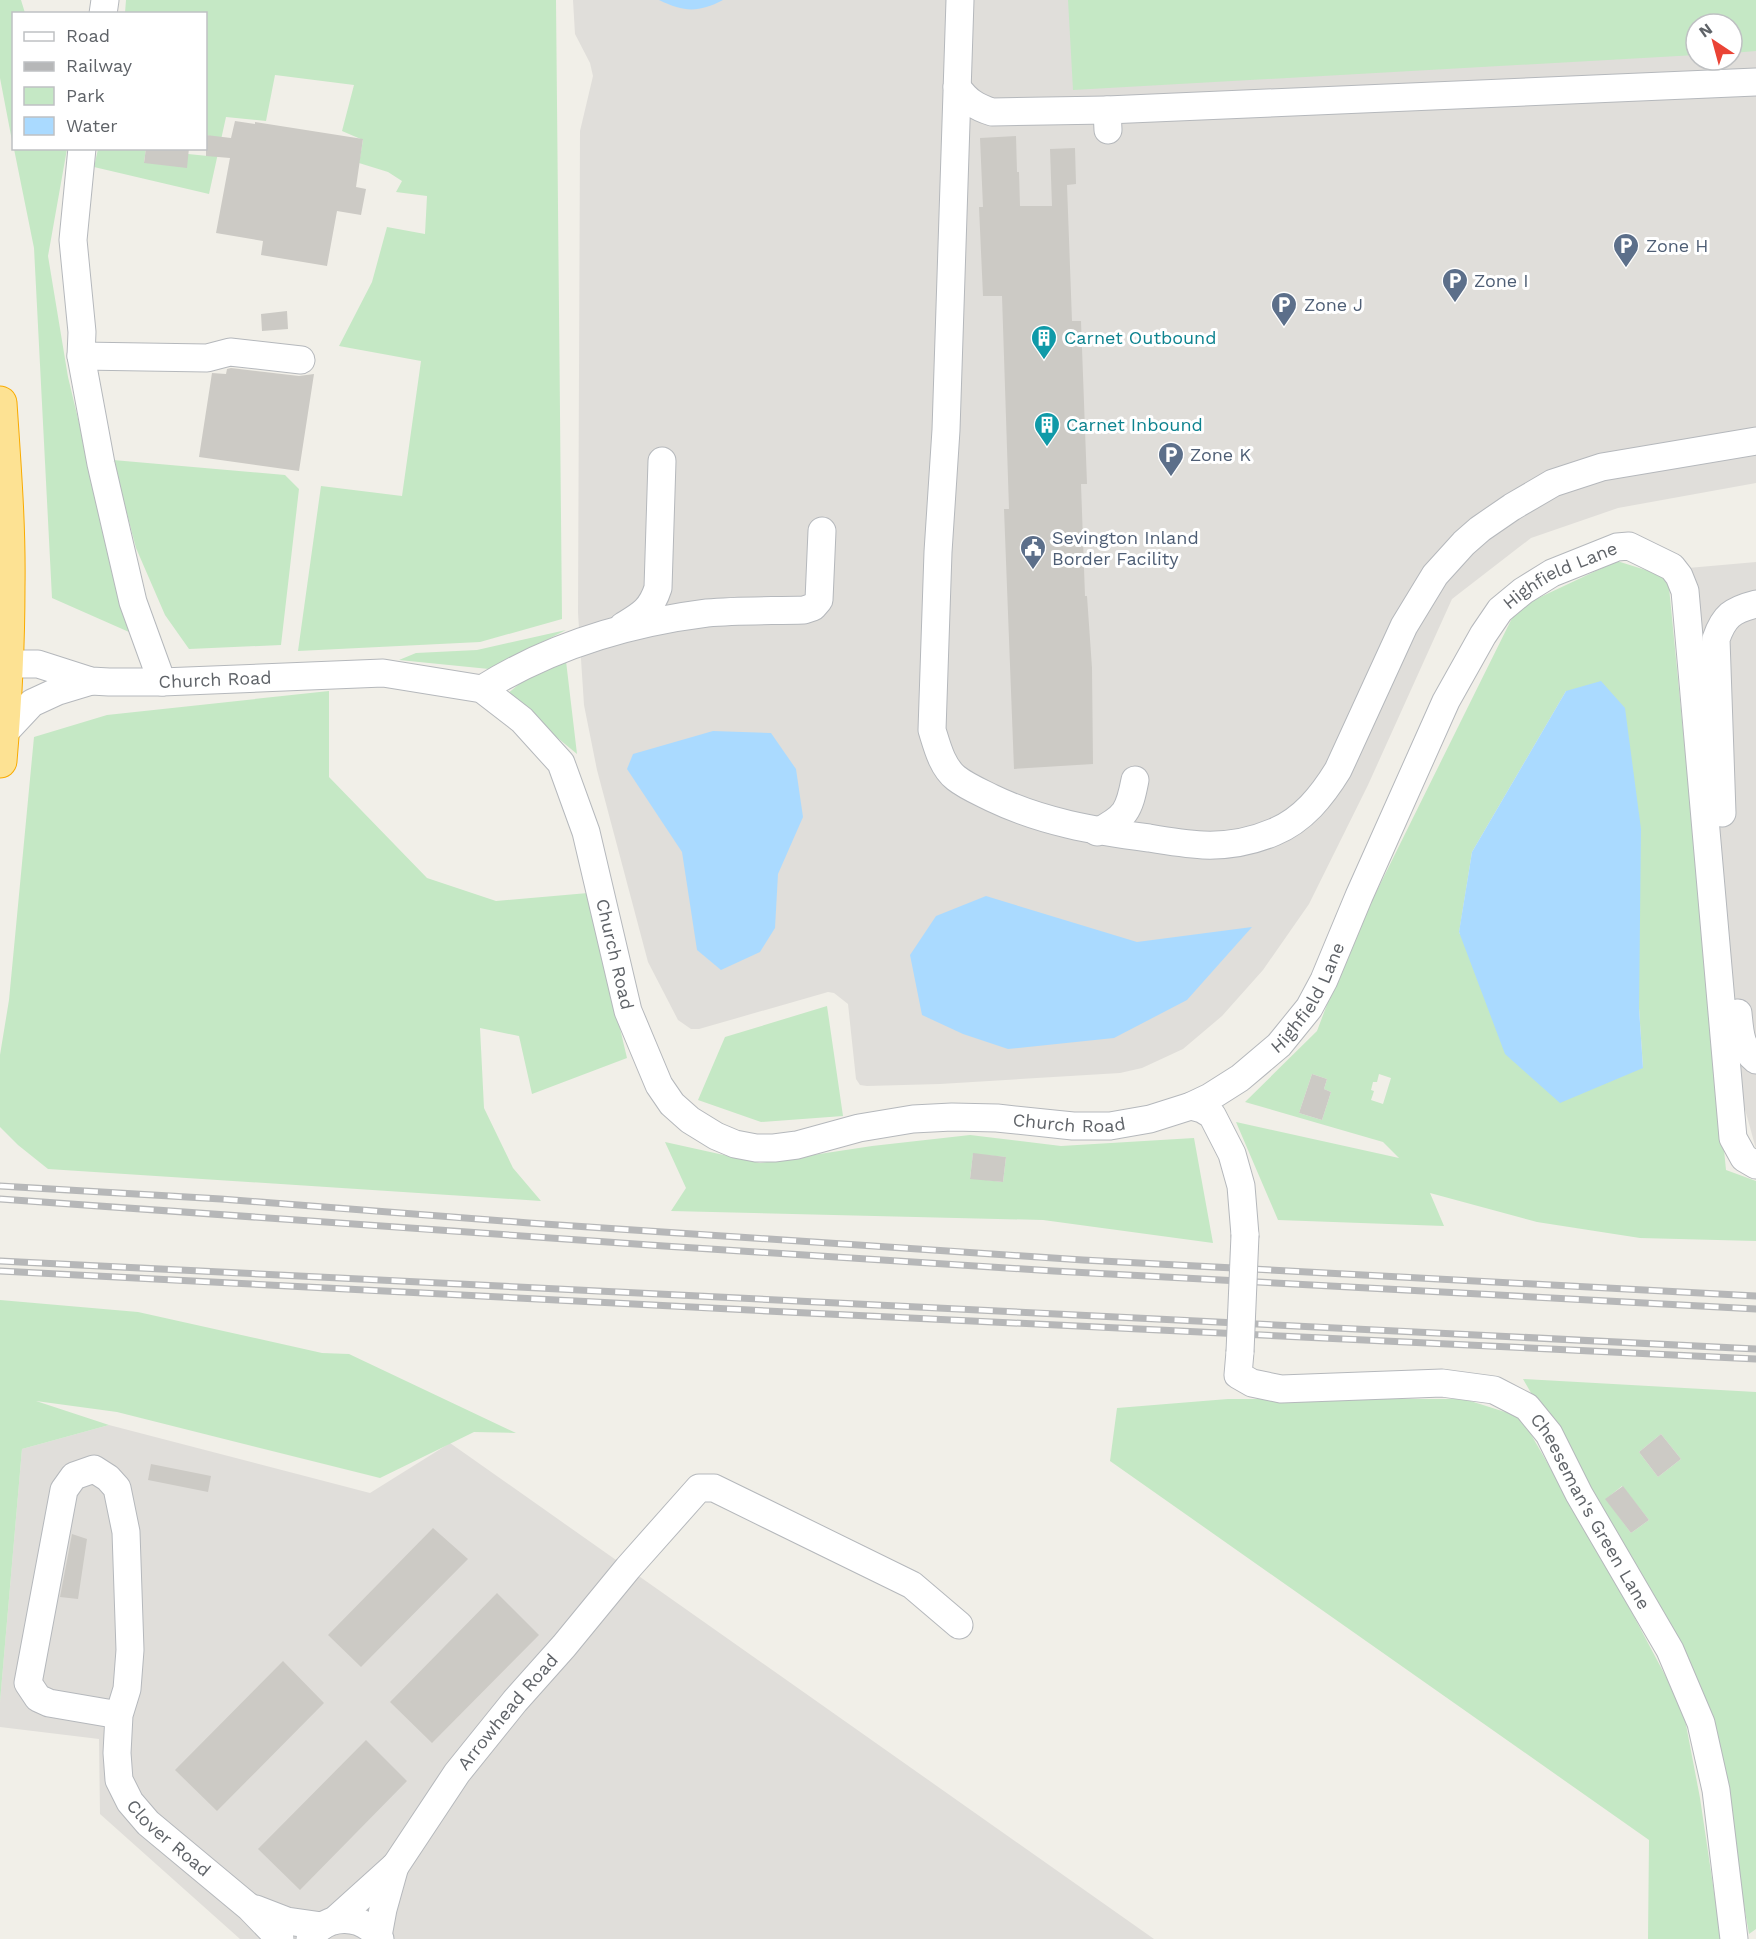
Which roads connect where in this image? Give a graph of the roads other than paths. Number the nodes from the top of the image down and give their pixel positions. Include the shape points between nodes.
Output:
1 (960, 0) edge
2 (1756, 82) edge
3 (957, 87) junction
4 (82, 150) edge
5 (81, 356) junction
6 (301, 360) dead end
7 (0, 403) edge
8 (1756, 441) edge
9 (662, 461) dead end
10 (822, 531) dead end
11 (1756, 604) edge
12 (619, 629) junction
13 (3, 666) edge
14 (91, 681) junction
15 (162, 682) junction
16 (482, 689) junction
17 (1, 748) edge
18 (1135, 780) dead end
19 (1097, 832) junction
20 (1756, 1060) edge
21 (1191, 1106) junction
22 (1756, 1165) edge
23 (959, 1625) dead end
24 (119, 1715) junction
25 (396, 1865) junction
26 (249, 1906) junction
27 (323, 1928) edge
28 (379, 1937) edge
29 (280, 1939) edge
30 (1734, 1939) edge

1 - 3 street
2 - 3 street via 1108,120 992,112 978,108
3 - 19 street via 932,730 940,756 954,777 1016,810
4 - 5 street via 73,240
5 - 6 street via 207,358 230,352
5 - 15 street via 133,602
7 - 13 highway via 8,585
8 - 19 street via 1602,467 1552,483 1464,543 1435,576 1410,616 1338,770 1325,792 1302,816 1275,832 1243,842 1204,845
9 - 12 street via 658,588 654,602 645,612
10 - 12 street via 819,600 813,607 708,613
11 - 20 street via 1737,609 1722,622 1716,639 1726,890 1741,1040 1746,1052
12 - 16 street via 531,660
13 - 14 street, Church Road via 38,664
13 - 17 highway
14 - 15 street, Church Road
14 - 17 street, Church Road via 32,703
15 - 16 street, Church Road via 383,673
16 - 21 street, Church Road via 522,720 561,763 586,832 628,1011 651,1069 672,1104 716,1136 735,1144 774,1148 913,1119 997,1118 1110,1126
18 - 19 street via 1130,807 1115,823
21 - 22 street, Highfield Lane via 1240,1078 1279,1045 1309,1008 1446,701 1500,610 1552,573 1617,547 1629,546 1672,567 1685,591 1733,1138 1744,1158
21 - 30 street, Cheeseman's Green Lane, bridge via 1212,1115 1232,1154 1241,1186 1245,1235 1238,1375 1252,1383 1281,1389 1442,1383 1494,1390 1527,1407 1549,1434 1579,1494 1670,1650 1701,1723 1716,1790
23 - 25 street, Arrowhead Road via 912,1586 714,1488 699,1488 457,1773
24 - 24 street, Clover Road via 127,1689 130,1650 126,1532 117,1488 94,1469 74,1476 64,1490 28,1683 38,1698 49,1703
24 - 26 street, Clover Road via 119,1780 130,1802 148,1822
25 - 27 street, Arrowhead Road
25 - 28 street, Arrowhead Road
26 - 27 street, Clover Road via 287,1921
26 - 29 street, Clover Road
27 - 28 street, Clover Road via 350,1919 363,1923

